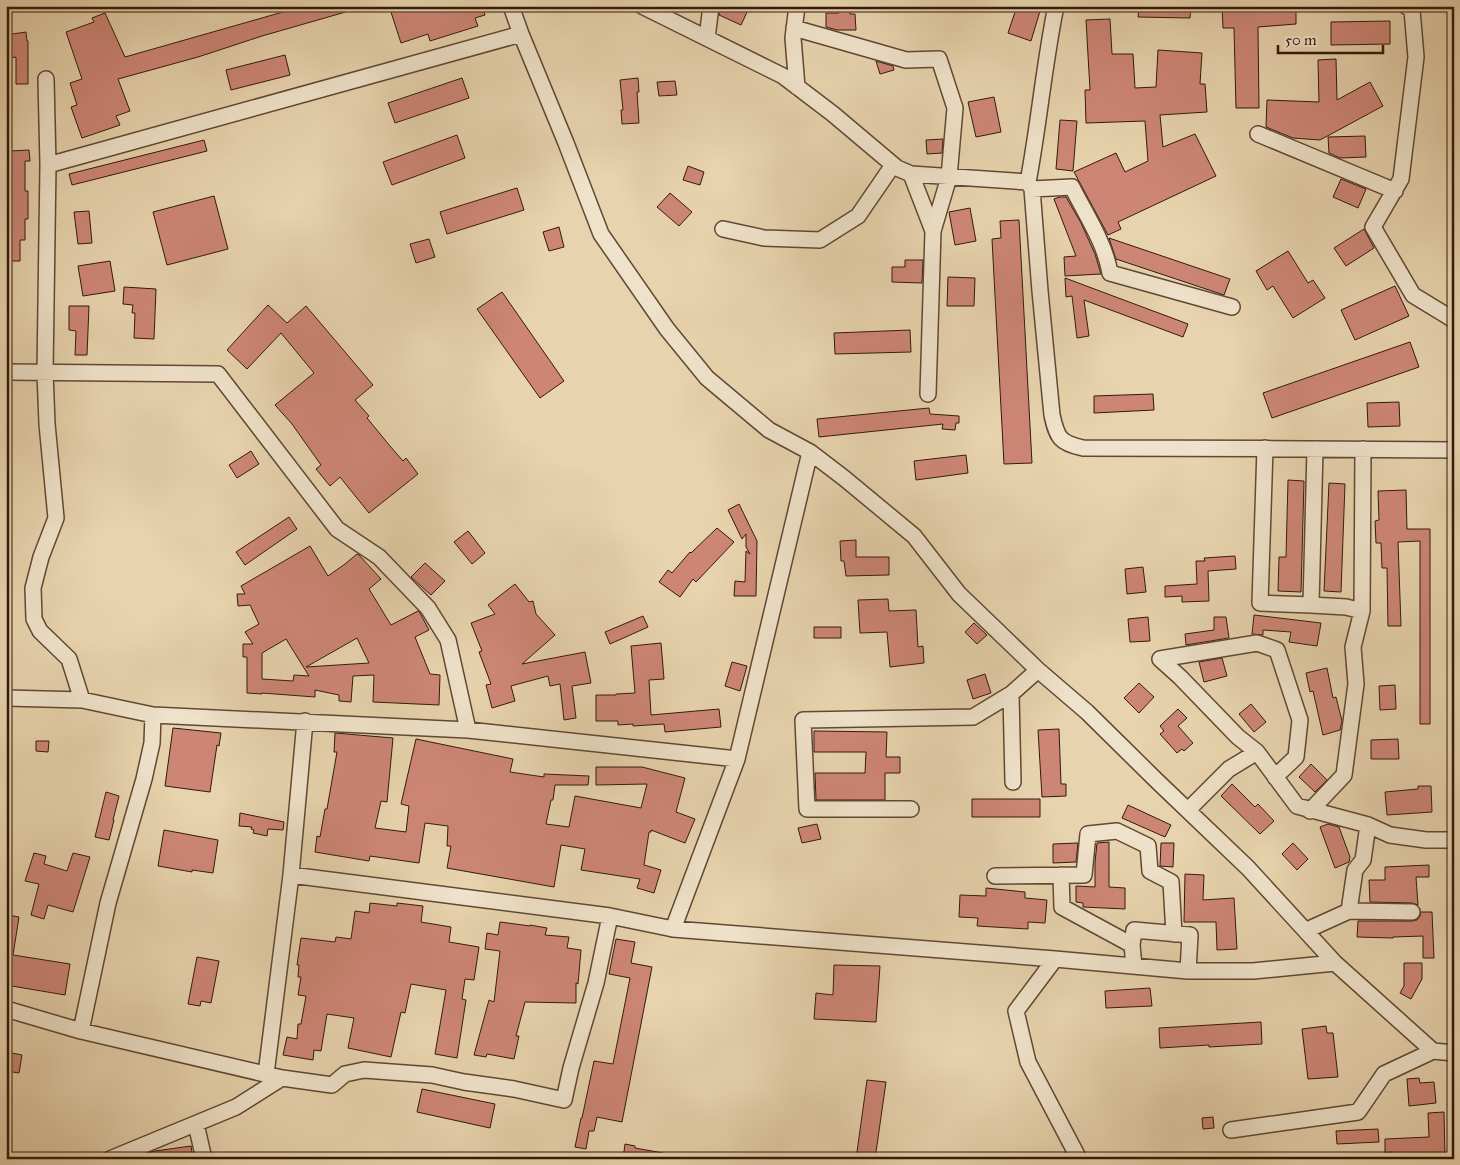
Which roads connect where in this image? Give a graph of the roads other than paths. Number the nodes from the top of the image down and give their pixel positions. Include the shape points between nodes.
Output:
1 (511, 6) edge
2 (642, 6) edge
3 (711, 6) edge
4 (797, 6) edge
5 (1056, 6) edge
6 (1406, 6) edge
7 (794, 28) junction
8 (521, 34) junction
9 (707, 38) junction
10 (46, 79) dead end
11 (798, 87) junction
12 (1258, 134) dead end
13 (48, 165) junction
14 (893, 165) junction
15 (911, 174) junction
16 (950, 176) junction
17 (1030, 185) junction
18 (1394, 191) junction
19 (723, 228) dead end
20 (933, 231) junction
21 (1232, 307) dead end
22 (1454, 320) edge
23 (6, 372) edge
24 (45, 372) junction
25 (928, 394) dead end
26 (1265, 448) junction
27 (1363, 449) junction
28 (1315, 450) junction
29 (1454, 450) edge
30 (810, 452) junction
31 (1310, 605) junction
32 (1362, 611) junction
33 (1038, 670) junction
34 (1011, 694) junction
35 (6, 698) edge
36 (82, 700) junction
37 (153, 715) junction
38 (305, 721) junction
39 (468, 730) junction
40 (1257, 752) junction
41 (738, 759) junction
42 (1275, 777) junction
43 (1012, 782) dead end
44 (910, 809) dead end
45 (1188, 810) junction
46 (1310, 811) junction
47 (1368, 825) junction
48 (1454, 840) edge
49 (291, 875) junction
50 (1061, 875) junction
51 (994, 876) dead end
52 (1349, 911) junction
53 (1412, 912) dead end
54 (610, 916) junction
55 (673, 929) junction
56 (1307, 930) junction
57 (1174, 934) junction
58 (1132, 945) junction
59 (1056, 959) junction
60 (1335, 962) junction
61 (1134, 966) junction
62 (1188, 971) junction
63 (6, 1009) edge
64 (81, 1031) junction
65 (1433, 1051) junction
66 (1454, 1053) edge
67 (266, 1074) junction
68 (282, 1078) junction
69 (196, 1124) junction
70 (1232, 1130) dead end
71 (110, 1159) edge
72 (204, 1159) edge
73 (1079, 1159) edge

1 - 8 street
2 - 9 street
3 - 9 street
4 - 7 street
5 - 17 street
6 - 18 street via 1412,10 1416,57 1401,179
7 - 11 street
7 - 16 street via 906,60 939,59 954,108
8 - 13 street
8 - 30 street via 601,234 667,329 708,378 769,430
9 - 11 street via 784,76
10 - 13 street
11 - 14 street
12 - 18 street
13 - 24 street
14 - 15 street
14 - 19 street via 858,216 820,240 764,238
15 - 16 street
15 - 20 street
16 - 17 street
16 - 20 street
17 - 21 street via 1072,188 1102,247 1110,273
17 - 26 street via 1052,414 1060,438 1068,445 1083,448
18 - 22 street via 1373,227 1413,295
20 - 25 street
23 - 24 street
24 - 36 street via 56,518 33,588 34,619 40,631 69,659
24 - 39 street via 218,374 338,529 379,557 428,608 448,640
26 - 28 street
26 - 31 street via 1260,602
27 - 28 street
27 - 29 street
27 - 32 street
28 - 31 street
30 - 33 street via 914,536 959,594
30 - 41 street
31 - 32 street
32 - 46 street via 1353,647 1356,684 1344,776
33 - 34 street
33 - 45 street via 1087,712
34 - 43 street
34 - 44 street via 973,717 803,720 807,809
35 - 36 street
36 - 37 street
37 - 38 street
37 - 64 street via 152,743 108,903
38 - 39 street
38 - 49 street
39 - 41 street
40 - 42 street
40 - 42 street via 1160,659 1257,643 1277,650 1300,720 1296,757
40 - 45 street via 1229,770
41 - 55 street
42 - 46 street via 1298,806
45 - 56 street
46 - 47 street
47 - 48 street via 1390,835
47 - 52 street via 1364,860 1355,870
49 - 54 street
49 - 67 street
50 - 51 street
50 - 57 street via 1084,875 1088,834 1117,831 1148,846 1150,871 1171,882
50 - 58 street via 1062,907
52 - 53 street
52 - 56 street
54 - 55 street
54 - 68 street via 596,984 564,1100 432,1075 364,1070 345,1074 332,1085
55 - 59 street
56 - 60 street
57 - 58 street via 1134,930
57 - 62 street via 1190,935
58 - 61 street
59 - 61 street
59 - 73 street via 1016,1011 1028,1062
60 - 62 street via 1253,972
60 - 65 street
61 - 62 street
63 - 64 street
64 - 67 street
65 - 66 street
65 - 70 street via 1384,1074 1358,1112
67 - 68 street
68 - 69 street via 236,1107
69 - 71 street
69 - 72 street

